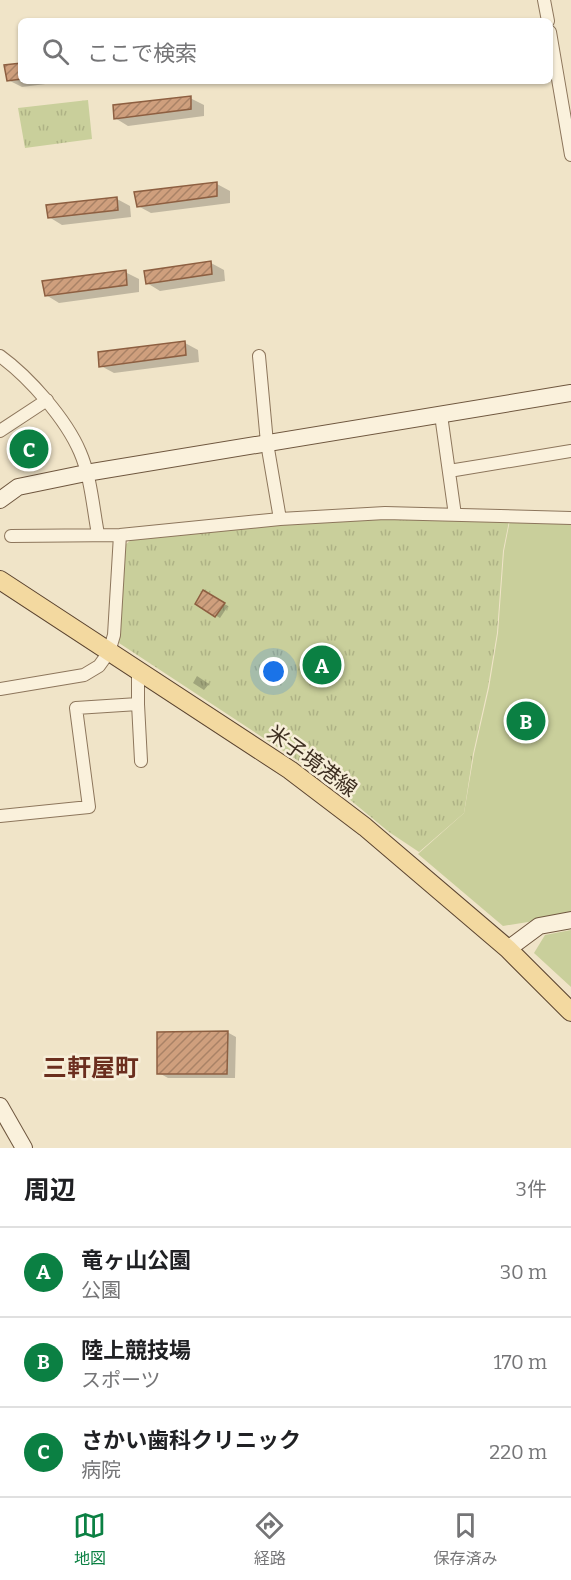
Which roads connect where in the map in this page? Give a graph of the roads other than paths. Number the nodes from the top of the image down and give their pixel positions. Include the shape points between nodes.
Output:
1 (544, 0) edge
2 (547, 18) edge
3 (553, 47) edge
4 (569, 127) edge
5 (571, 155) edge
6 (0, 356) edge
7 (259, 356) dead end
8 (571, 393) edge
9 (47, 400) junction
10 (441, 415) junction
11 (0, 431) edge
12 (267, 443) junction
13 (571, 451) edge
14 (449, 471) junction
15 (86, 473) junction
16 (0, 500) edge
17 (455, 515) junction
18 (571, 518) edge
19 (280, 519) junction
20 (98, 534) junction
21 (120, 535) junction
22 (11, 536) dead end
23 (0, 580) edge
24 (109, 652) junction
25 (138, 671) junction
26 (0, 689) edge
27 (138, 704) junction
28 (141, 760) dead end
29 (0, 816) edge
30 (571, 920) edge
31 (508, 949) junction
32 (571, 1012) edge
33 (0, 1106) edge
34 (24, 1148) edge

1 - 2 street
3 - 4 street
4 - 5 street
6 - 9 street
7 - 12 street
8 - 10 street
9 - 11 street
9 - 15 street via 80,452
10 - 12 street
10 - 14 street
12 - 15 street
12 - 19 street
13 - 14 street
14 - 17 street
15 - 16 street via 18,488
15 - 20 street
17 - 18 street
17 - 19 street via 385,513
19 - 21 street
20 - 21 street
20 - 22 street
21 - 24 street via 114,634
23 - 24 main road, 米子境港線
24 - 25 main road, 米子境港線
24 - 26 street via 99,666 84,675
25 - 27 street
25 - 31 main road, 米子境港線 via 290,770 365,827
27 - 28 street
27 - 29 street via 76,708 89,807
30 - 31 street via 539,926
31 - 32 main road, 米子境港線
33 - 34 street

